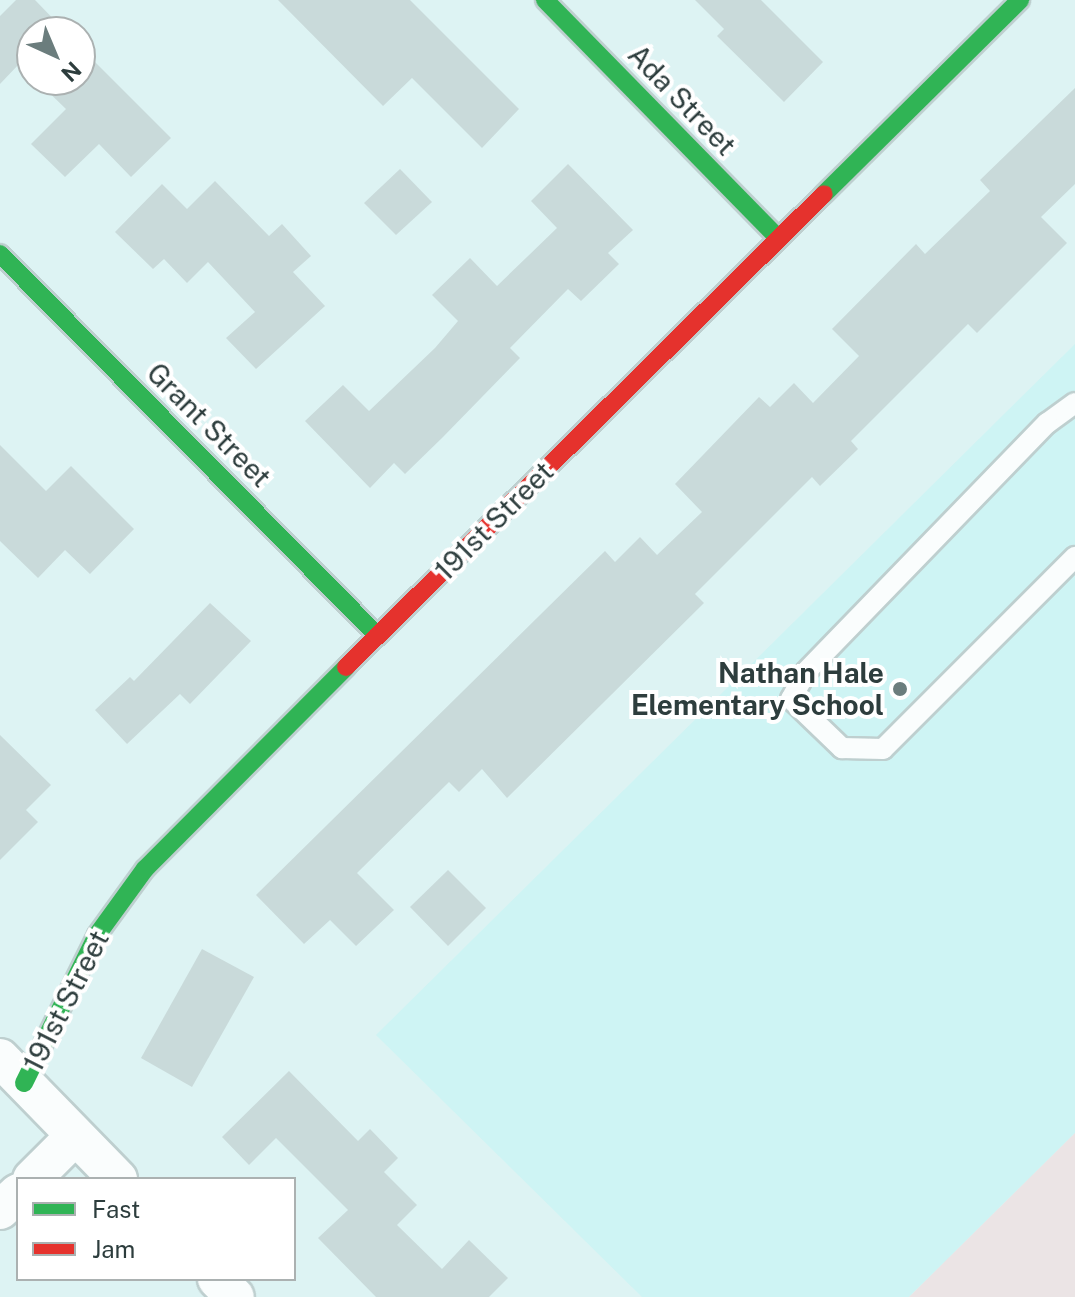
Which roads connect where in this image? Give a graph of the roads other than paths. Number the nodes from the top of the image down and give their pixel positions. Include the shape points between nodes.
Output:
1 (545, 0) edge
2 (1020, 0) edge
3 (779, 239) junction
4 (0, 254) edge
5 (1075, 403) edge
6 (1075, 557) edge
7 (378, 636) junction
8 (12, 1070) edge
9 (75, 1136) junction
10 (34, 1177) edge
11 (116, 1177) edge
12 (16, 1195) edge
13 (0, 1210) edge
14 (219, 1281) edge
15 (235, 1297) edge

1 - 3 street, Ada Street
2 - 3 street, 191st Street
3 - 7 street, 191st Street
4 - 7 street, Grant Street
5 - 6 lane via 1047,423 806,672 791,699 842,748 883,749
7 - 8 street, 191st Street via 145,869
8 - 9 street
9 - 10 street
9 - 11 street
12 - 13 street
14 - 15 street

